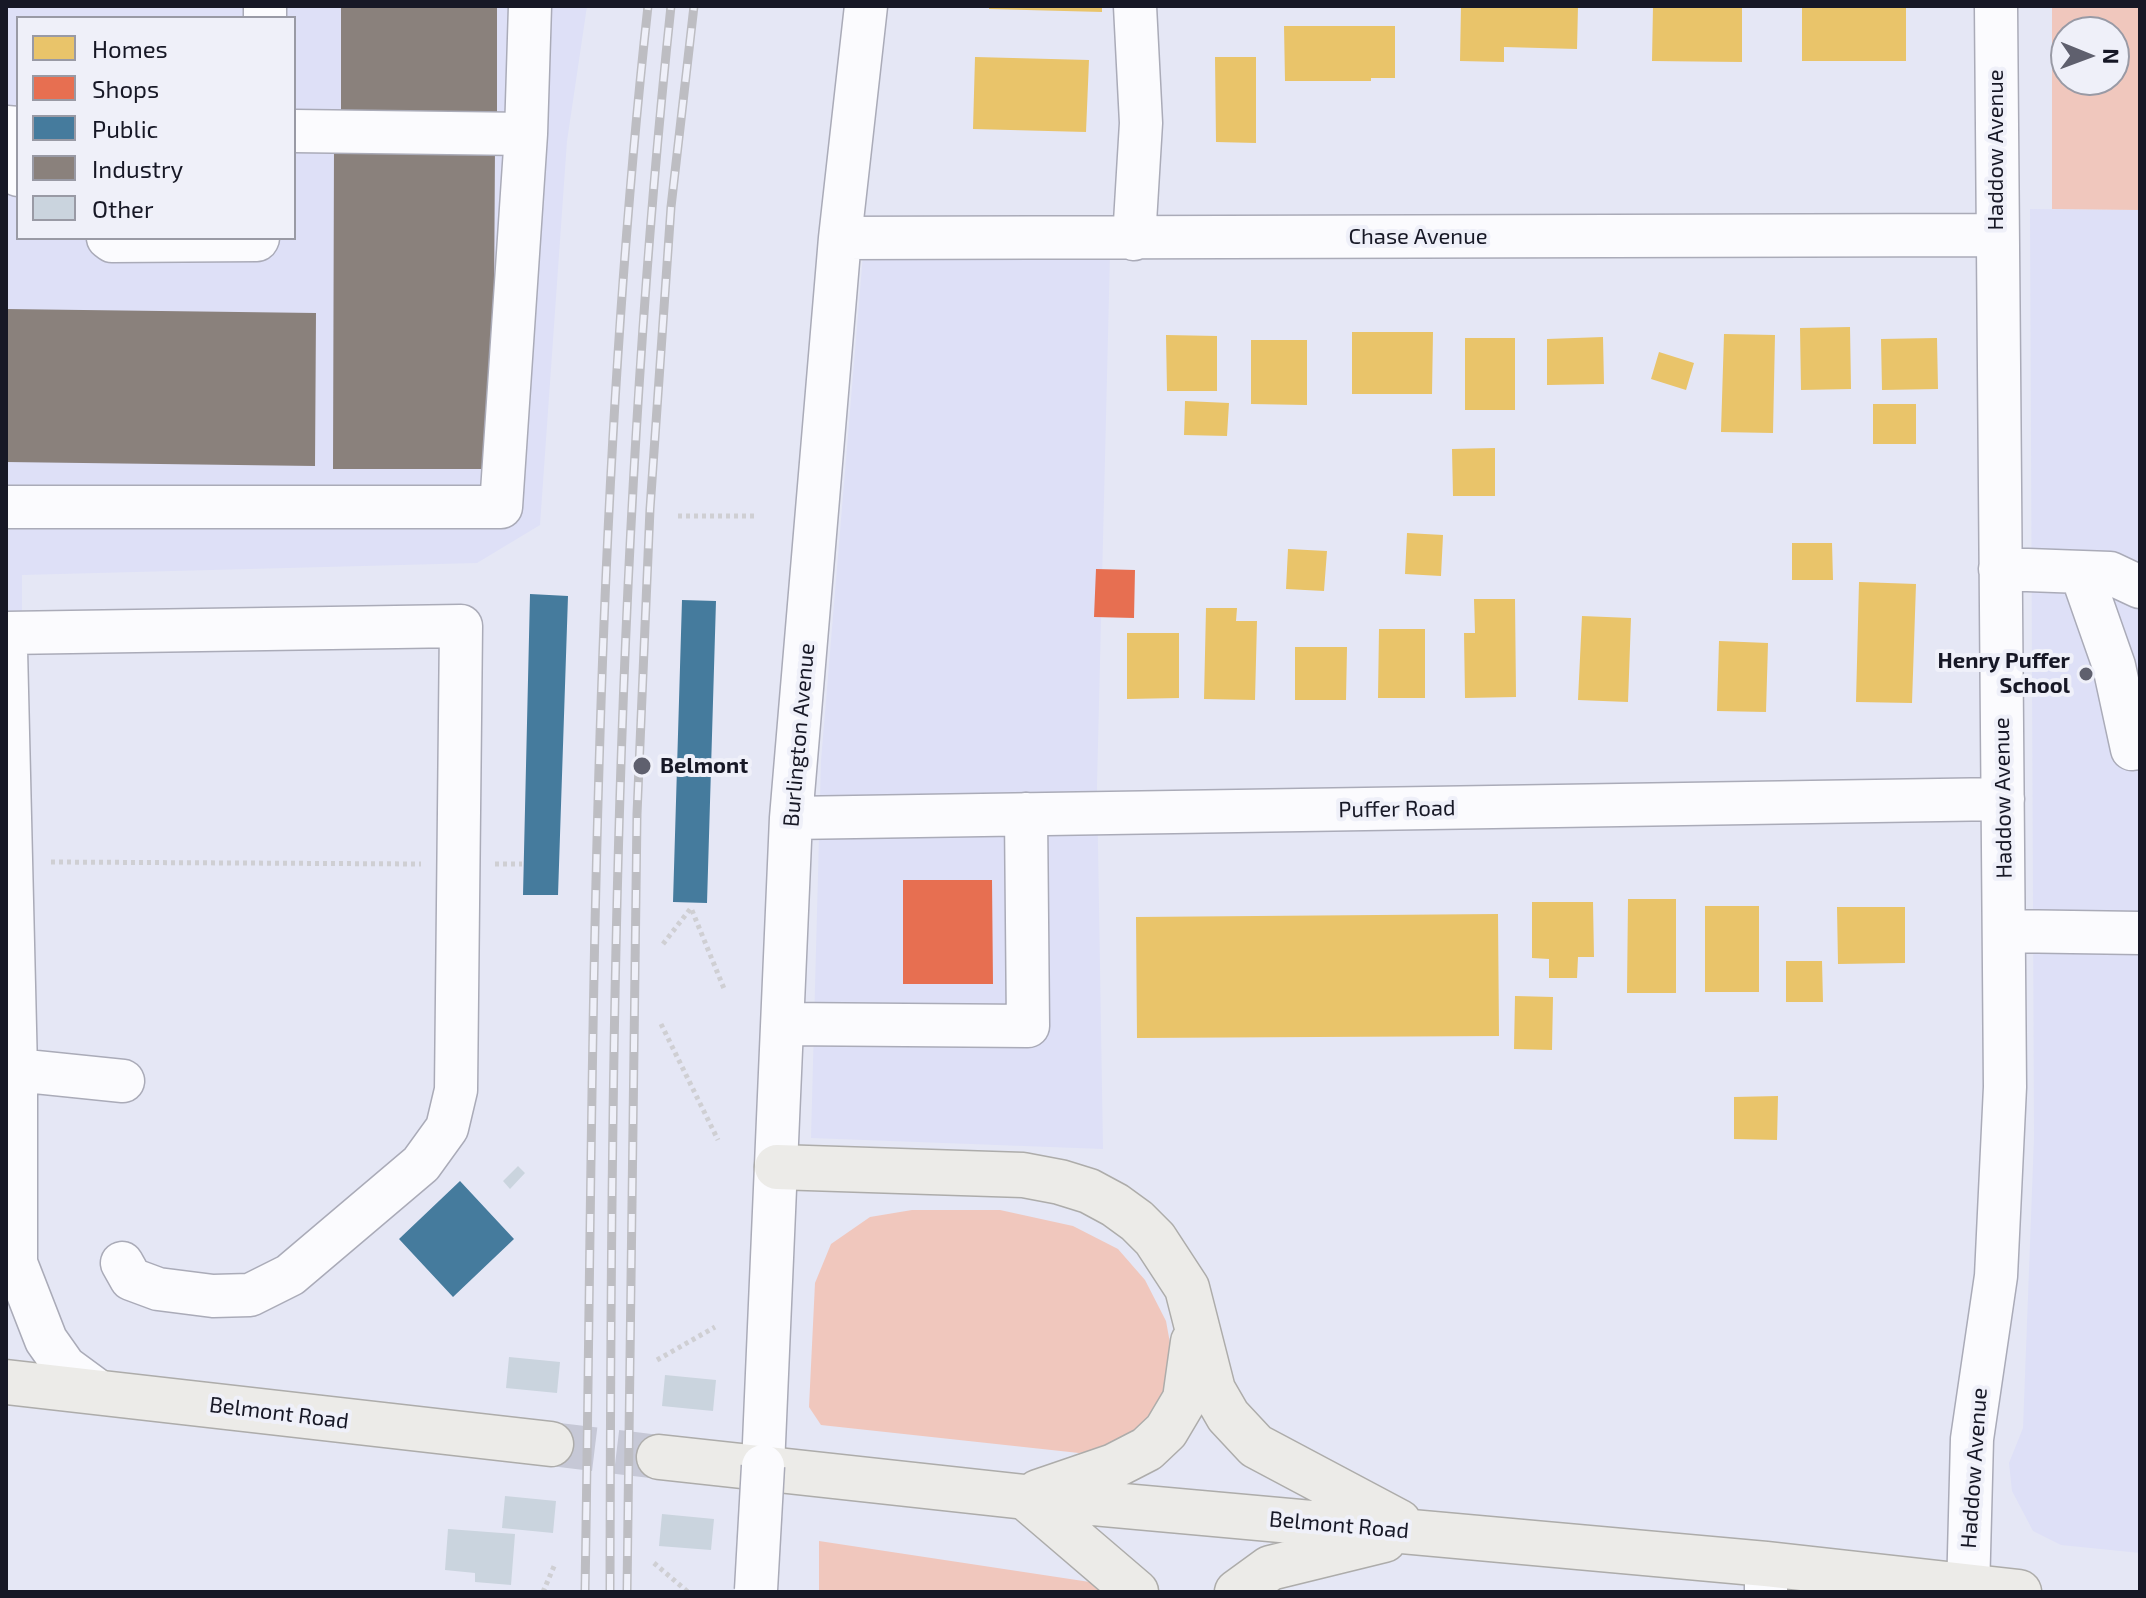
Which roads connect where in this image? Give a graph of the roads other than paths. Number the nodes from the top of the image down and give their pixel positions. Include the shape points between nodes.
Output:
1 (530, 6) edge
2 (866, 6) edge
3 (1135, 6) edge
4 (1996, 6) edge
5 (296, 131) edge
6 (526, 134) junction
7 (1996, 235) junction
8 (840, 238) junction
9 (1134, 239) junction
10 (111, 240) edge
11 (257, 240) edge
12 (6, 507) edge
13 (2000, 569) junction
14 (2081, 572) junction
15 (2140, 587) edge
16 (6, 633) edge
17 (6, 649) edge
18 (2140, 748) edge
19 (2003, 799) junction
20 (1026, 814) junction
21 (791, 818) junction
22 (2004, 931) junction
23 (2140, 933) edge
24 (783, 1024) junction
25 (16, 1070) junction
26 (123, 1081) dead end
27 (777, 1167) junction
28 (122, 1263) dead end
29 (11, 1272) edge
30 (1195, 1319) junction
31 (6, 1382) edge
32 (99, 1392) junction
33 (551, 1444) tunnel mouth
34 (659, 1457) tunnel mouth
35 (1025, 1497) junction
36 (1416, 1531) junction
37 (1766, 1578) edge
38 (1967, 1590) edge
39 (756, 1591) edge
40 (1136, 1592) edge
41 (1237, 1592) edge
42 (2019, 1592) edge

1 - 6 street
2 - 8 street, Burlington Avenue
3 - 9 street via 1141,123
4 - 7 street, Haddow Avenue
5 - 6 street
6 - 12 street via 501,507
7 - 9 street, Chase Avenue
7 - 13 street, Haddow Avenue
8 - 9 street, Chase Avenue
8 - 21 street, Burlington Avenue
10 - 11 street
13 - 14 street
13 - 19 street, Haddow Avenue
14 - 15 street via 2110,573
14 - 18 street via 2114,666 2132,749
16 - 28 street via 461,626 456,1090 447,1128 421,1164 290,1275 250,1295 158,1289 131,1279
17 - 25 street
19 - 20 street, Puffer Road
19 - 22 street, Haddow Avenue
20 - 21 street, Puffer Road
20 - 24 street via 1028,1026
21 - 24 street, Burlington Avenue
22 - 23 street
22 - 38 street, Haddow Avenue via 2005,1087 1996,1276 1972,1439
24 - 27 street, Burlington Avenue
25 - 26 street
25 - 29 street
27 - 30 main road via 1023,1175 1089,1191 1155,1239 1187,1288
27 - 39 street, Burlington Avenue, bridge
29 - 32 street via 65,1367
30 - 35 main road via 1185,1399 1166,1431 1147,1449 1114,1466
30 - 36 main road via 1213,1390 1256,1446
31 - 32 main road, Belmont Road
32 - 33 main road, Belmont Road
34 - 35 main road, Belmont Road
35 - 36 main road, Belmont Road
35 - 40 main road
36 - 37 main road, Belmont Road
36 - 41 main road via 1270,1568
37 - 38 main road, Belmont Road
38 - 42 main road, Belmont Road

